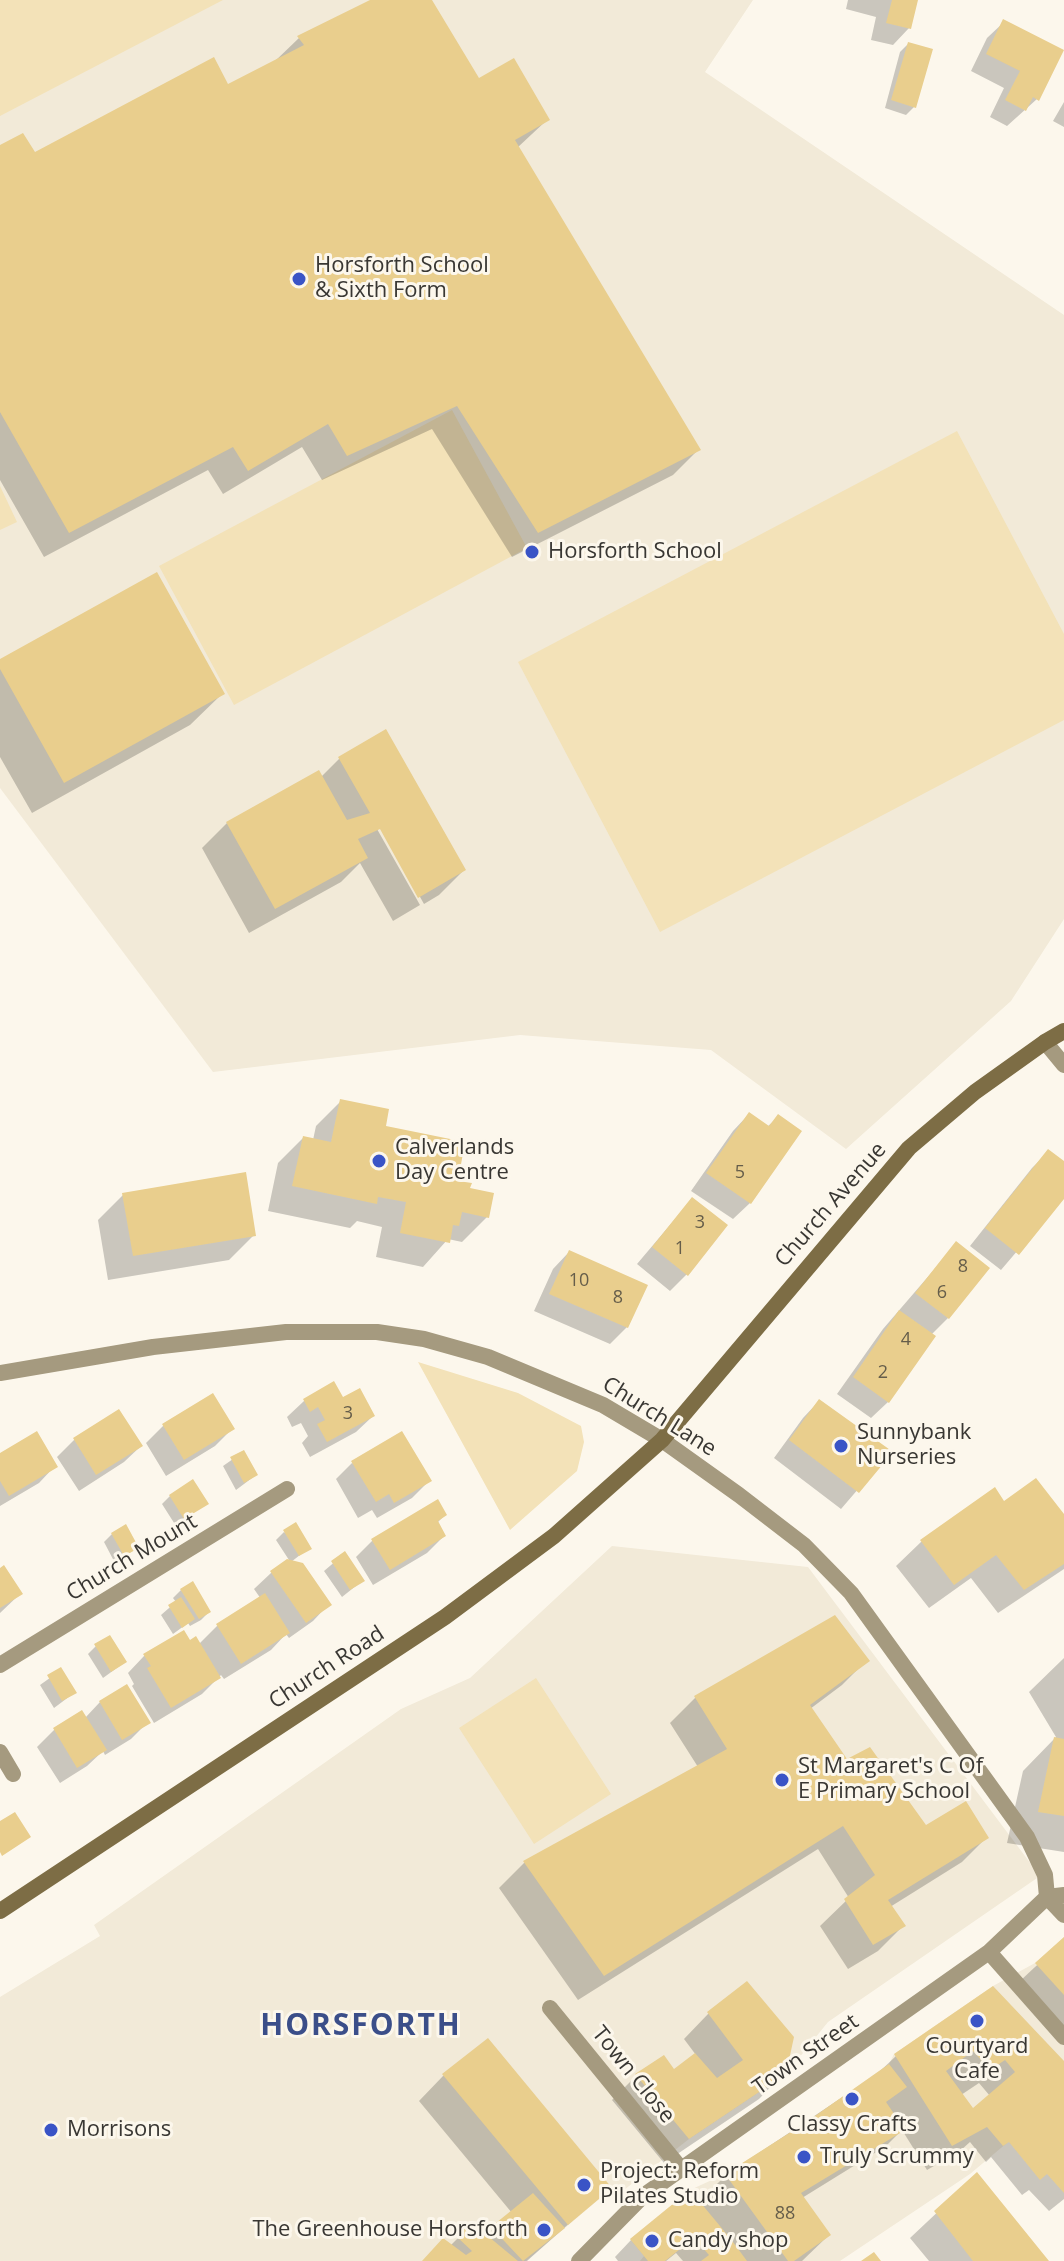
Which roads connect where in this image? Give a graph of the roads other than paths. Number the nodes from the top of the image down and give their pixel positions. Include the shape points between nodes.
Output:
1 (1064, 1031) edge
2 (1045, 1042) junction
3 (1064, 1065) edge
4 (0, 1373) edge
5 (662, 1440) junction
6 (287, 1489) dead end
7 (0, 1665) edge
8 (0, 1752) edge
9 (13, 1774) dead end
10 (1056, 1896) edge
11 (0, 1911) edge
12 (1064, 1915) edge
13 (989, 1952) junction
14 (550, 2008) dead end
15 (1064, 2037) edge
16 (682, 2170) junction
17 (579, 2261) edge

1 - 2 street, Church Avenue
2 - 3 street
2 - 5 street, Church Avenue via 909,1148
4 - 5 street, Church Lane via 153,1347 286,1332 377,1332 488,1357 603,1405
5 - 10 street, Church Lane via 804,1545 851,1593 1027,1837
5 - 11 street, Church Road via 554,1536 445,1617
6 - 7 street, Church Mount
8 - 9 street
10 - 12 street
10 - 13 street, Town Street
13 - 15 street
13 - 16 street, Town Street
14 - 16 street, Town Close
16 - 17 street, Town Street via 643,2196

